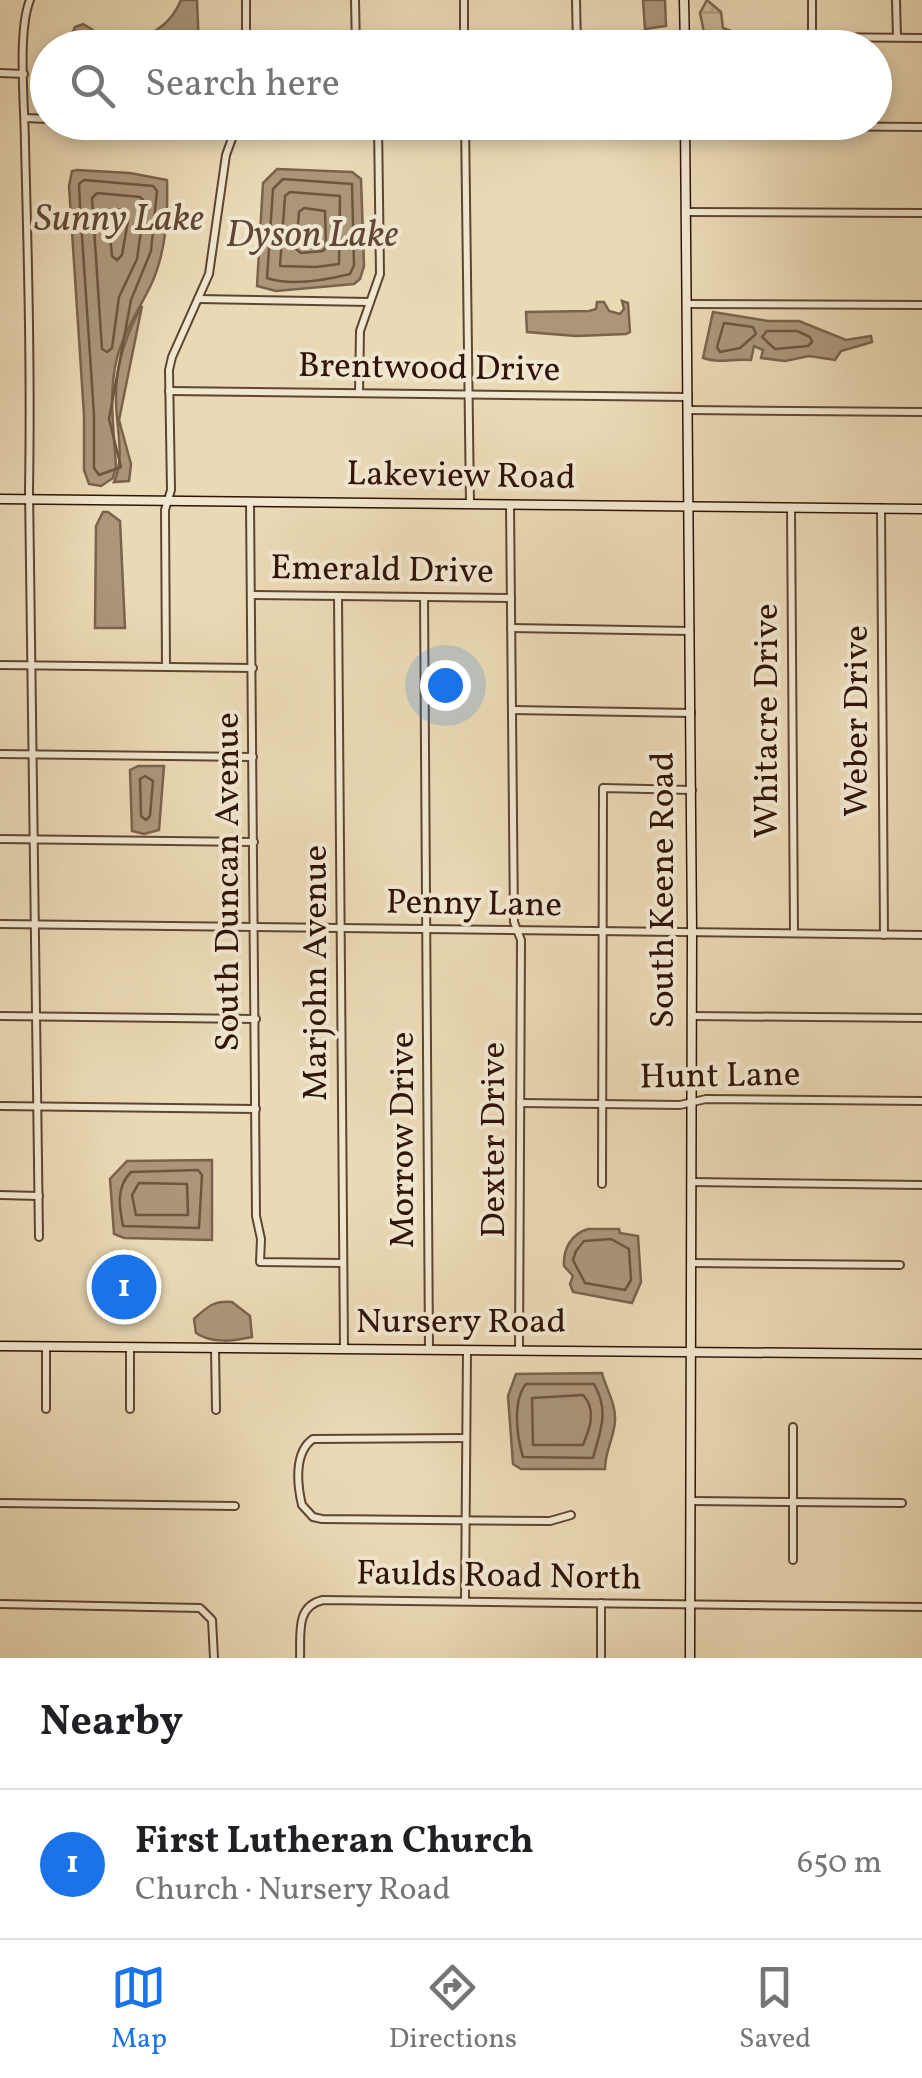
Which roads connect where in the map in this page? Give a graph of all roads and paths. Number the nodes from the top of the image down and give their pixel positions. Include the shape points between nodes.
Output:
1 (30, 0) edge
2 (246, 0) edge
3 (355, 0) edge
4 (464, 0) edge
5 (576, 0) edge
6 (684, 0) edge
7 (812, 0) edge
8 (896, 0) edge
9 (246, 30) edge
10 (356, 30) edge
11 (464, 30) edge
12 (577, 30) edge
13 (684, 30) edge
14 (812, 30) edge
15 (892, 38) edge
16 (896, 38) junction
17 (922, 38) edge
18 (0, 74) edge
19 (24, 74) junction
20 (25, 118) junction
21 (30, 118) edge
22 (892, 127) edge
23 (922, 127) edge
24 (231, 140) edge
25 (378, 140) edge
26 (465, 140) edge
27 (685, 140) edge
28 (686, 212) junction
29 (922, 213) edge
30 (198, 299) junction
31 (370, 302) junction
32 (686, 304) junction
33 (922, 305) edge
34 (170, 391) junction
35 (359, 393) junction
36 (469, 394) junction
37 (688, 397) junction
38 (688, 410) junction
39 (922, 412) edge
40 (0, 499) edge
41 (31, 499) junction
42 (168, 501) junction
43 (250, 502) junction
44 (470, 504) junction
45 (510, 505) junction
46 (688, 507) junction
47 (791, 508) junction
48 (881, 508) junction
49 (922, 509) edge
50 (252, 595) junction
51 (338, 596) junction
52 (424, 597) junction
53 (511, 598) junction
54 (511, 628) junction
55 (690, 631) junction
56 (0, 665) edge
57 (34, 665) junction
58 (166, 666) junction
59 (253, 668) junction
60 (512, 710) junction
61 (691, 713) junction
62 (0, 754) edge
63 (35, 755) junction
64 (253, 757) junction
65 (692, 790) junction
66 (0, 839) edge
67 (36, 840) junction
68 (254, 842) junction
69 (0, 924) edge
70 (36, 925) junction
71 (256, 927) junction
72 (342, 928) junction
73 (428, 929) junction
74 (517, 931) junction
75 (603, 931) junction
76 (692, 932) junction
77 (794, 933) junction
78 (884, 934) junction
79 (922, 935) edge
80 (0, 1016) edge
81 (37, 1016) junction
82 (692, 1016) junction
83 (922, 1018) edge
84 (256, 1019) junction
85 (692, 1102) junction
86 (922, 1102) edge
87 (520, 1103) junction
88 (603, 1104) junction
89 (0, 1106) edge
90 (38, 1106) junction
91 (256, 1108) junction
92 (692, 1182) junction
93 (602, 1184) dead end
94 (922, 1186) edge
95 (0, 1196) edge
96 (39, 1196) junction
97 (39, 1237) dead end
98 (343, 1263) junction
99 (692, 1264) junction
100 (900, 1264) dead end
101 (0, 1346) edge
102 (46, 1346) junction
103 (130, 1347) junction
104 (215, 1348) junction
105 (344, 1350) junction
106 (430, 1350) junction
107 (467, 1351) junction
108 (519, 1351) junction
109 (692, 1352) junction
110 (922, 1354) edge
111 (46, 1408) dead end
112 (130, 1410) dead end
113 (216, 1410) dead end
114 (793, 1427) dead end
115 (466, 1438) junction
116 (690, 1501) junction
117 (0, 1503) edge
118 (793, 1503) junction
119 (902, 1503) dead end
120 (235, 1506) dead end
121 (571, 1515) dead end
122 (466, 1520) junction
123 (793, 1560) dead end
124 (465, 1601) junction
125 (601, 1603) junction
126 (0, 1604) edge
127 (690, 1605) junction
128 (922, 1606) edge
129 (214, 1658) edge
130 (300, 1658) edge
131 (601, 1658) edge
132 (690, 1658) edge

1 - 19 street
2 - 9 street
3 - 10 street
4 - 11 street
5 - 12 street
6 - 13 street
7 - 14 street
8 - 16 street
15 - 16 street
16 - 17 street
18 - 19 street
19 - 20 street
20 - 21 street
20 - 41 street
22 - 23 street
24 - 30 street via 210,274
25 - 31 street via 380,274
26 - 36 street
27 - 28 street, South Keene Road
28 - 29 street
28 - 32 street, South Keene Road
30 - 31 street
30 - 34 street via 172,357
31 - 35 street via 360,331
32 - 33 street
32 - 37 street, South Keene Road
34 - 35 street, Brentwood Drive
34 - 42 street
35 - 36 street, Brentwood Drive
36 - 37 street, Brentwood Drive
36 - 44 street
37 - 38 street, South Keene Road
38 - 39 street
38 - 46 street, South Keene Road
40 - 41 street, Lakeview Road
41 - 42 street, Lakeview Road
41 - 57 street
42 - 43 street, Lakeview Road
42 - 58 street
43 - 44 street, Lakeview Road
43 - 50 street, South Duncan Avenue
44 - 45 street, Lakeview Road
45 - 46 street, Lakeview Road
45 - 53 street, Dexter Drive
46 - 47 street, Lakeview Road
46 - 55 street, South Keene Road
47 - 48 street, Lakeview Road
47 - 77 street, Whitacre Drive
48 - 49 street, Lakeview Road
48 - 78 street, Weber Drive
50 - 51 street, Emerald Drive
50 - 59 street, South Duncan Avenue
51 - 52 street, Emerald Drive
51 - 72 street, Marjohn Avenue
52 - 53 street, Emerald Drive
52 - 73 street, Morrow Drive
53 - 54 street, Dexter Drive
54 - 55 street, Emerald Drive
54 - 60 street, Dexter Drive
55 - 61 street, South Keene Road
56 - 57 street
57 - 58 street
57 - 63 street
58 - 59 street
59 - 64 street, South Duncan Avenue
60 - 61 street
60 - 74 street, Dexter Drive
61 - 65 street, South Keene Road
62 - 63 street
63 - 64 street
63 - 67 street
64 - 68 street, South Duncan Avenue
65 - 75 street via 602,788
65 - 76 street, South Keene Road
66 - 67 street
67 - 68 street
67 - 70 street
68 - 71 street, South Duncan Avenue
69 - 70 street, Penny Lane
70 - 71 street, Penny Lane
70 - 81 street
71 - 72 street, Penny Lane
71 - 84 street, South Duncan Avenue
72 - 73 street, Penny Lane
72 - 98 street, Marjohn Avenue
73 - 74 street, Penny Lane
73 - 106 street, Morrow Drive
74 - 75 street, Penny Lane
74 - 87 street, Dexter Drive
75 - 76 street, Penny Lane
75 - 88 street
76 - 77 street, Penny Lane
76 - 82 street, South Keene Road
77 - 78 street, Penny Lane
78 - 79 street, Penny Lane
80 - 81 street
81 - 84 street
81 - 90 street
82 - 83 street
82 - 85 street, South Keene Road
84 - 91 street, South Duncan Avenue
85 - 86 street, Hunt Lane
85 - 88 street, Hunt Lane
85 - 92 street, South Keene Road
87 - 88 street, Hunt Lane
87 - 108 street, Dexter Drive
88 - 93 street
89 - 90 street
90 - 91 street
90 - 96 street
91 - 98 street, South Duncan Avenue via 260,1262
92 - 94 street
92 - 99 street, South Keene Road
95 - 96 street
96 - 97 street
98 - 105 street, Marjohn Avenue
99 - 100 street
99 - 109 street, South Keene Road
101 - 102 street, Nursery Road
102 - 103 street, Nursery Road
102 - 111 street
103 - 104 street, Nursery Road
103 - 112 street
104 - 105 street, Nursery Road
104 - 113 street
105 - 106 street, Nursery Road
106 - 107 street, Nursery Road
107 - 108 street, Nursery Road
107 - 115 street
108 - 109 street, Nursery Road
109 - 110 street, Nursery Road
109 - 116 street, South Keene Road
114 - 118 street
115 - 122 street
115 - 122 street via 322,1437 306,1444 300,1459 300,1499 306,1511 322,1518
116 - 118 street
116 - 127 street, South Keene Road
117 - 120 street
118 - 119 street
118 - 123 street
121 - 122 street
122 - 124 street
124 - 125 street, Faulds Road North
124 - 130 street, Faulds Road North via 323,1600 308,1606 301,1622
125 - 127 street, Faulds Road North
125 - 131 street
126 - 129 street via 190,1606 208,1612
127 - 128 street, Faulds Road North
127 - 132 street, South Keene Road

